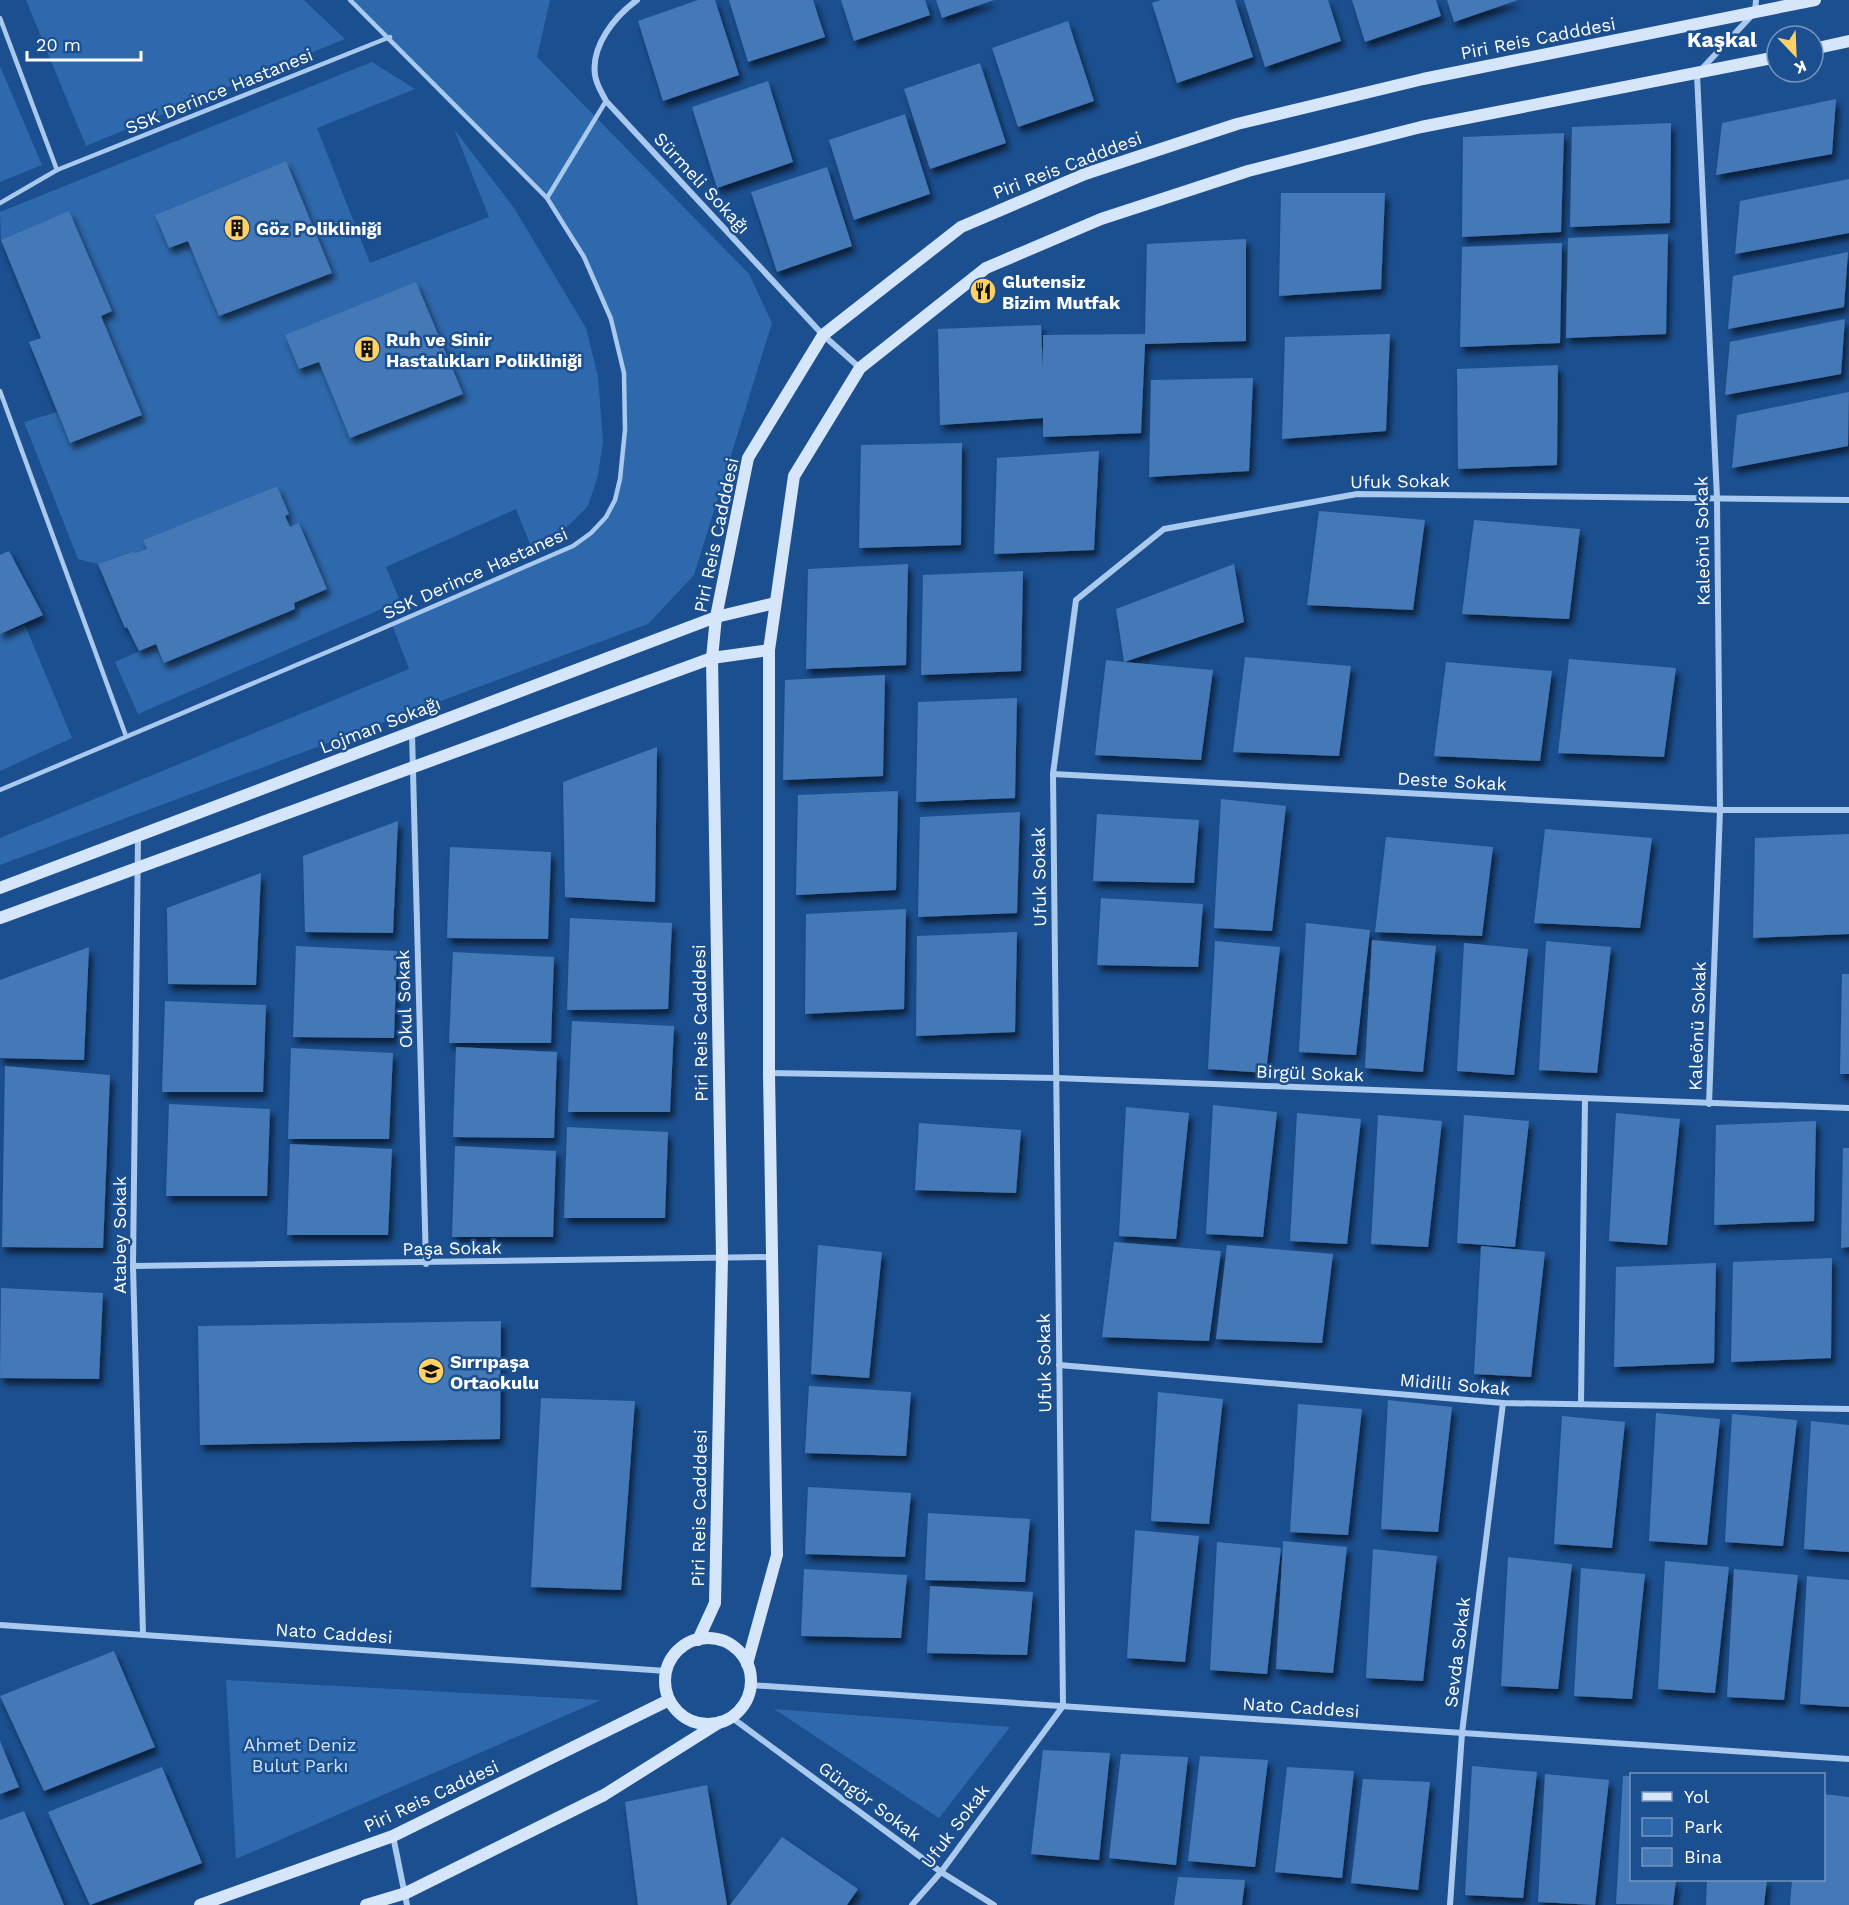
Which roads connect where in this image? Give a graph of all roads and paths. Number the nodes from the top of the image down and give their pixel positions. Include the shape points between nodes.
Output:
1 (350, 0) edge
2 (637, 0) edge
3 (1815, 0) edge
4 (1756, 6) edge
5 (0, 18) edge
6 (390, 37) junction
7 (1849, 41) edge
8 (1825, 46) edge
9 (1765, 60) edge
10 (1697, 74) junction
11 (606, 101) junction
12 (57, 170) junction
13 (547, 198) junction
14 (0, 203) edge
15 (823, 335) junction
16 (860, 368) junction
17 (0, 391) edge
18 (1717, 496) junction
19 (1849, 500) edge
20 (775, 603) junction
21 (716, 617) junction
22 (769, 650) junction
23 (712, 658) junction
24 (412, 733) junction
25 (126, 736) junction
26 (412, 768) junction
27 (1053, 774) junction
28 (0, 790) edge
29 (1720, 810) junction
30 (1849, 810) edge
31 (138, 836) junction
32 (139, 868) junction
33 (0, 888) edge
34 (0, 918) edge
35 (769, 1073) junction
36 (1056, 1078) junction
37 (1585, 1099) junction
38 (1709, 1104) junction
39 (1849, 1108) edge
40 (722, 1257) junction
41 (772, 1257) junction
42 (426, 1264) junction
43 (133, 1266) junction
44 (1059, 1365) junction
45 (1503, 1403) junction
46 (1581, 1404) junction
47 (1849, 1409) edge
48 (0, 1627) edge
49 (143, 1634) junction
50 (698, 1640) junction
51 (747, 1664) junction
52 (666, 1671) junction
53 (750, 1685) junction
54 (669, 1700) junction
55 (1063, 1706) junction
56 (725, 1720) junction
57 (1462, 1733) junction
58 (1849, 1759) edge
59 (393, 1836) junction
60 (941, 1872) junction
61 (407, 1899) edge
62 (200, 1905) edge
63 (366, 1905) edge
64 (912, 1905) edge
65 (994, 1905) edge
66 (1450, 1905) edge

1 - 6 lane, SSK Derince Hastanesi
2 - 11 street, Sürmeli Sokağı via 609,29 595,53 595,77
3 - 4 main road, Piri Reis Cadddesi
4 - 10 street
4 - 15 main road, Piri Reis Cadddesi via 1237,124 1084,174 961,227
5 - 12 lane
6 - 12 lane, SSK Derince Hastanesi
6 - 13 lane, SSK Derince Hastanesi
7 - 8 main road
9 - 10 main road
10 - 16 main road via 1421,127 1248,171 1101,219 986,268
10 - 18 street, Kaleönü Sokak
11 - 13 lane
11 - 15 street, Sürmeli Sokağı
12 - 14 lane, SSK Derince Hastanesi
13 - 25 lane, SSK Derince Hastanesi via 584,257 611,319 624,373 625,430 620,479 606,517 573,546
15 - 16 street, Sürmeli Sokağı
15 - 21 main road, Piri Reis Cadddesi via 748,458
16 - 20 main road via 794,476
17 - 25 lane
18 - 19 street, Ufuk Sokak
18 - 27 street, Ufuk Sokak via 1358,494 1164,529 1076,600
18 - 29 street, Kaleönü Sokak
20 - 21 main road, Lojman Sokağı
20 - 22 main road
21 - 23 main road, Piri Reis Cadddesi
21 - 24 main road, Lojman Sokağı
22 - 23 main road
22 - 35 main road
23 - 26 main road
23 - 40 main road, Piri Reis Cadddesi
24 - 26 street, Okul Sokak
24 - 31 main road, Lojman Sokağı
25 - 28 lane, SSK Derince Hastanesi
26 - 32 main road
26 - 42 street, Okul Sokak
27 - 29 street, Deste Sokak
27 - 36 street, Ufuk Sokak
29 - 30 street, Deste Sokak
29 - 38 street, Kaleönü Sokak
31 - 32 street, Atabey Sokak
31 - 33 main road, Lojman Sokağı
32 - 34 main road
32 - 43 street, Atabey Sokak
35 - 36 street, Birgül Sokak
35 - 41 main road
36 - 37 street, Birgül Sokak
36 - 44 street, Ufuk Sokak
37 - 38 street, Birgül Sokak
37 - 46 street
38 - 39 street, Birgül Sokak
40 - 41 street, Paşa Sokak
40 - 42 street, Paşa Sokak
40 - 50 main road, Piri Reis Cadddesi via 715,1603
41 - 51 main road via 777,1555
42 - 43 street, Paşa Sokak
43 - 49 street, Atabey Sokak
44 - 45 street, Midilli Sokak
44 - 55 street, Ufuk Sokak
45 - 46 street, Midilli Sokak
45 - 57 street, Sevda Sokak
46 - 47 street, Midilli Sokak
48 - 49 street, Nato Caddesi
49 - 52 street, Nato Caddesi
50 - 51 main road via 726,1643
50 - 52 main road via 677,1651
51 - 53 main road
52 - 54 main road
53 - 55 street, Nato Caddesi
53 - 56 main road via 741,1708
54 - 56 main road via 690,1720 708,1724
54 - 59 main road, Piri Reis Caddesi
55 - 57 street, Nato Caddesi
55 - 60 street, Ufuk Sokak
56 - 60 street, Güngör Sokak
56 - 61 main road via 604,1795
57 - 58 street, Nato Caddesi
57 - 66 street, Sevda Sokak
59 - 61 street
59 - 62 main road, Piri Reis Caddesi
60 - 64 street, Ufuk Sokak
60 - 65 street, Güngör Sokak
61 - 63 main road

